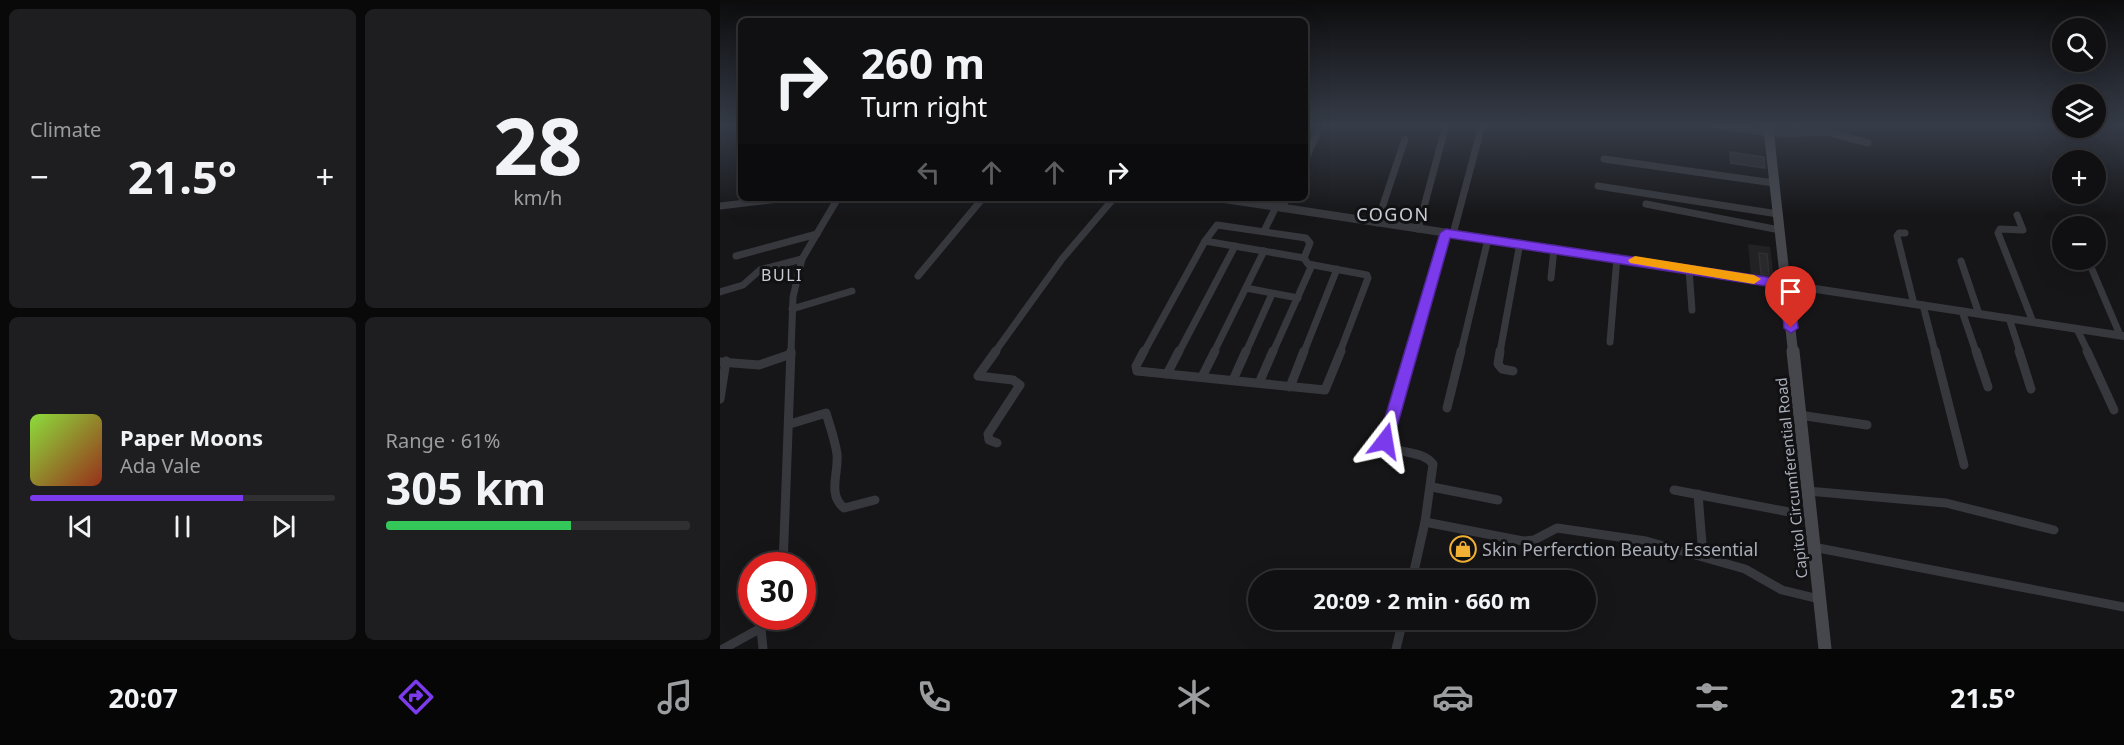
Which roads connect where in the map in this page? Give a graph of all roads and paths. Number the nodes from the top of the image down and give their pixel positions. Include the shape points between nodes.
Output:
1 (1400, 155) edge
2 (1438, 155) edge
3 (1473, 155) edge
4 (1771, 155) edge
5 (1604, 159) dead end
6 (1774, 183) junction
7 (1598, 186) dead end
8 (762, 201) edge
9 (836, 201) edge
10 (980, 201) edge
11 (1110, 201) edge
12 (1246, 201) edge
13 (1285, 201) edge
14 (1646, 204) dead end
15 (720, 206) edge
16 (1279, 208) junction
17 (1778, 214) junction
18 (2018, 215) dead end
19 (1377, 223) junction
20 (1418, 229) junction
21 (1780, 230) junction
22 (1264, 231) junction
23 (1449, 233) junction
24 (1905, 233) dead end
25 (817, 234) junction
26 (1488, 239) junction
27 (1205, 241) junction
28 (1520, 243) junction
29 (1235, 246) junction
30 (1554, 248) junction
31 (1264, 251) junction
32 (736, 255) dead end
33 (1617, 257) junction
34 (1304, 258) junction
35 (802, 259) junction
36 (1961, 261) dead end
37 (1312, 266) junction
38 (1337, 269) junction
39 (1689, 269) junction
40 (2093, 270) edge
41 (918, 276) dead end
42 (1551, 278) dead end
43 (1786, 285) junction
44 (1246, 288) junction
45 (852, 291) dead end
46 (720, 292) edge
47 (1272, 294) junction
48 (1298, 298) junction
49 (1919, 305) junction
50 (792, 309) junction
51 (1692, 310) dead end
52 (1962, 311) junction
53 (1979, 314) junction
54 (2009, 318) junction
55 (2033, 322) junction
56 (2077, 329) junction
57 (2122, 335) edge
58 (1610, 342) dead end
59 (791, 354) junction
60 (723, 361) edge
61 (1514, 371) dead end
62 (1167, 374) junction
63 (1202, 377) junction
64 (1233, 380) junction
65 (1259, 383) junction
66 (1290, 387) junction
67 (1988, 387) dead end
68 (2031, 389) dead end
69 (720, 399) edge
70 (1447, 408) dead end
71 (2114, 410) dead end
72 (1799, 415) junction
73 (790, 424) junction
74 (1867, 425) dead end
75 (996, 443) dead end
76 (1964, 465) dead end
77 (1432, 487) junction
78 (1674, 490) dead end
79 (1807, 491) junction
80 (1698, 494) junction
81 (875, 500) dead end
82 (1498, 500) dead end
83 (1810, 516) junction
84 (1425, 522) junction
85 (2054, 530) dead end
86 (1813, 547) junction
87 (784, 552) edge
88 (1703, 556) junction
89 (1414, 570) edge
90 (1819, 599) junction
91 (2124, 607) edge
92 (756, 630) edge
93 (760, 630) edge
94 (1401, 630) edge
95 (723, 649) edge
96 (763, 649) edge
97 (1396, 649) edge
98 (1825, 649) edge

1 - 19 street
2 - 20 street
3 - 23 street
4 - 6 main road, Capitol Circumferential Road
5 - 6 street
6 - 17 main road, Capitol Circumferential Road
7 - 17 street
8 - 15 street
9 - 25 street
10 - 41 street
11 - 75 street via 1062,259 978,376 1017,381 1020,385 988,434 989,440
12 - 16 street
13 - 16 street
14 - 21 street
16 - 19 street
16 - 22 street
17 - 21 main road, Capitol Circumferential Road
18 - 55 street via 2023,230 2000,229 1998,233
19 - 20 street
20 - 23 street
21 - 43 main road, Capitol Circumferential Road
22 - 27 street via 1219,225 1212,228
22 - 34 street via 1308,239
23 - 26 street
23 - 77 street via 1385,441 1392,449 1425,455 1431,460
24 - 49 street via 1897,236
25 - 32 street
25 - 35 street
26 - 28 street
26 - 70 street
27 - 29 street
27 - 62 street via 1135,368 1138,372
28 - 30 street
28 - 61 street via 1498,364
29 - 31 street
29 - 62 street
30 - 33 street
30 - 42 street
31 - 34 street
31 - 44 street
33 - 39 street
33 - 58 street
34 - 37 street
35 - 46 street via 760,270 743,285
35 - 50 street
36 - 53 street
37 - 38 street
37 - 48 street
38 - 66 street
38 - 66 street via 1368,278 1328,386 1320,391
39 - 43 street
39 - 51 street
40 - 57 street
43 - 49 street
43 - 72 main road, Capitol Circumferential Road
44 - 47 street
44 - 63 street
45 - 50 street
47 - 48 street
47 - 64 street
48 - 65 street
49 - 52 street
49 - 76 street
50 - 59 street
52 - 53 street
52 - 67 street
53 - 54 street
54 - 55 street
54 - 68 street
55 - 56 street
56 - 57 street
56 - 71 street
59 - 60 street via 754,365
59 - 73 street
60 - 69 street
62 - 63 street
63 - 64 street
64 - 65 street
65 - 66 street
72 - 74 street
72 - 79 main road, Capitol Circumferential Road
73 - 81 street via 826,413 837,457 837,501 850,508
73 - 87 street
77 - 82 street
77 - 84 street
78 - 80 street
79 - 83 main road, Capitol Circumferential Road
79 - 85 street via 1946,503
80 - 83 street
80 - 88 street
83 - 86 main road, Capitol Circumferential Road
84 - 88 street via 1529,541 1552,529 1586,531
84 - 89 street
86 - 90 main road, Capitol Circumferential Road
86 - 91 street
88 - 90 street via 1750,572 1782,591
90 - 98 main road, Capitol Circumferential Road
92 - 95 street
93 - 96 street
94 - 97 street

